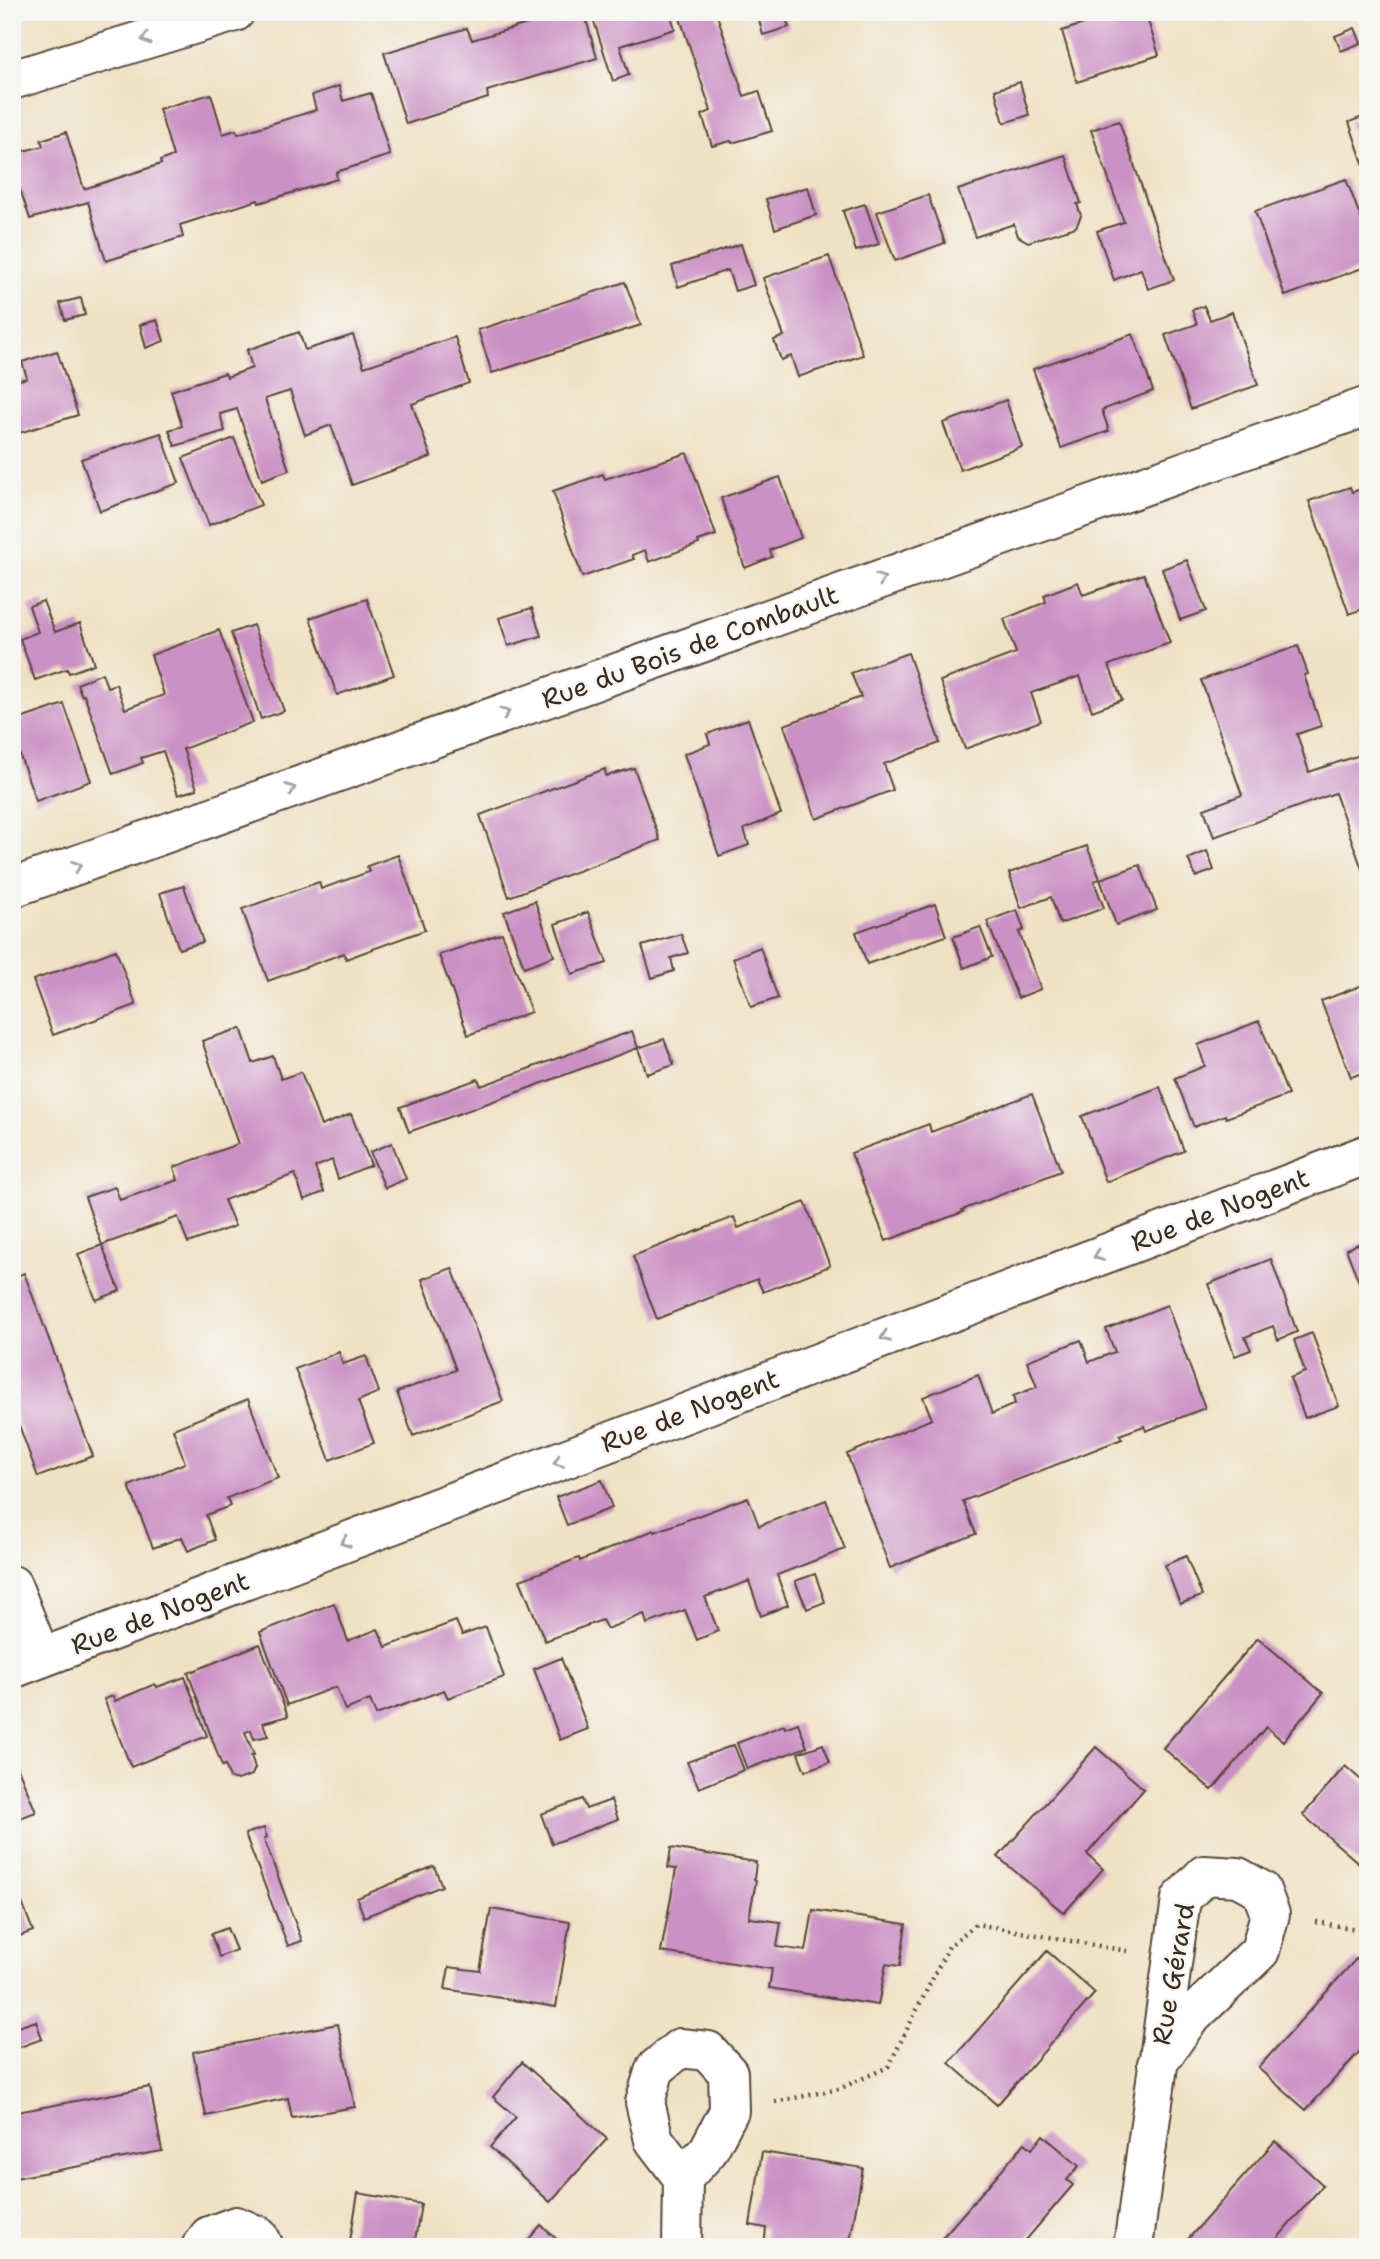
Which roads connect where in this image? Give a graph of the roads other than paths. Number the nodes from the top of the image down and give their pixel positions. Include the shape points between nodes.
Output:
1 (235, 12) edge
2 (12, 80) edge
3 (1368, 406) edge
4 (12, 888) edge
5 (1368, 1154) edge
6 (12, 1585) edge
7 (27, 1664) edge
8 (1157, 2064) junction
9 (683, 2178) junction
10 (201, 2247) edge
11 (264, 2247) edge
12 (682, 2247) edge
13 (1133, 2247) edge

1 -> 2 street
4 -> 3 street, Rue du Bois de Combault
5 -> 7 street, Rue de Nogent
6 - 7 street
8 - 8 street, Rue Gérard via 1188,2020 1260,1951 1270,1914 1261,1890 1238,1877 1204,1875 1181,1899
8 - 13 street, Rue Gérard
9 - 9 street via 708,2151 729,2111 728,2073 708,2051 680,2048 655,2068 645,2102 654,2140
9 - 12 street
10 - 11 street via 209,2236 236,2227 259,2236

